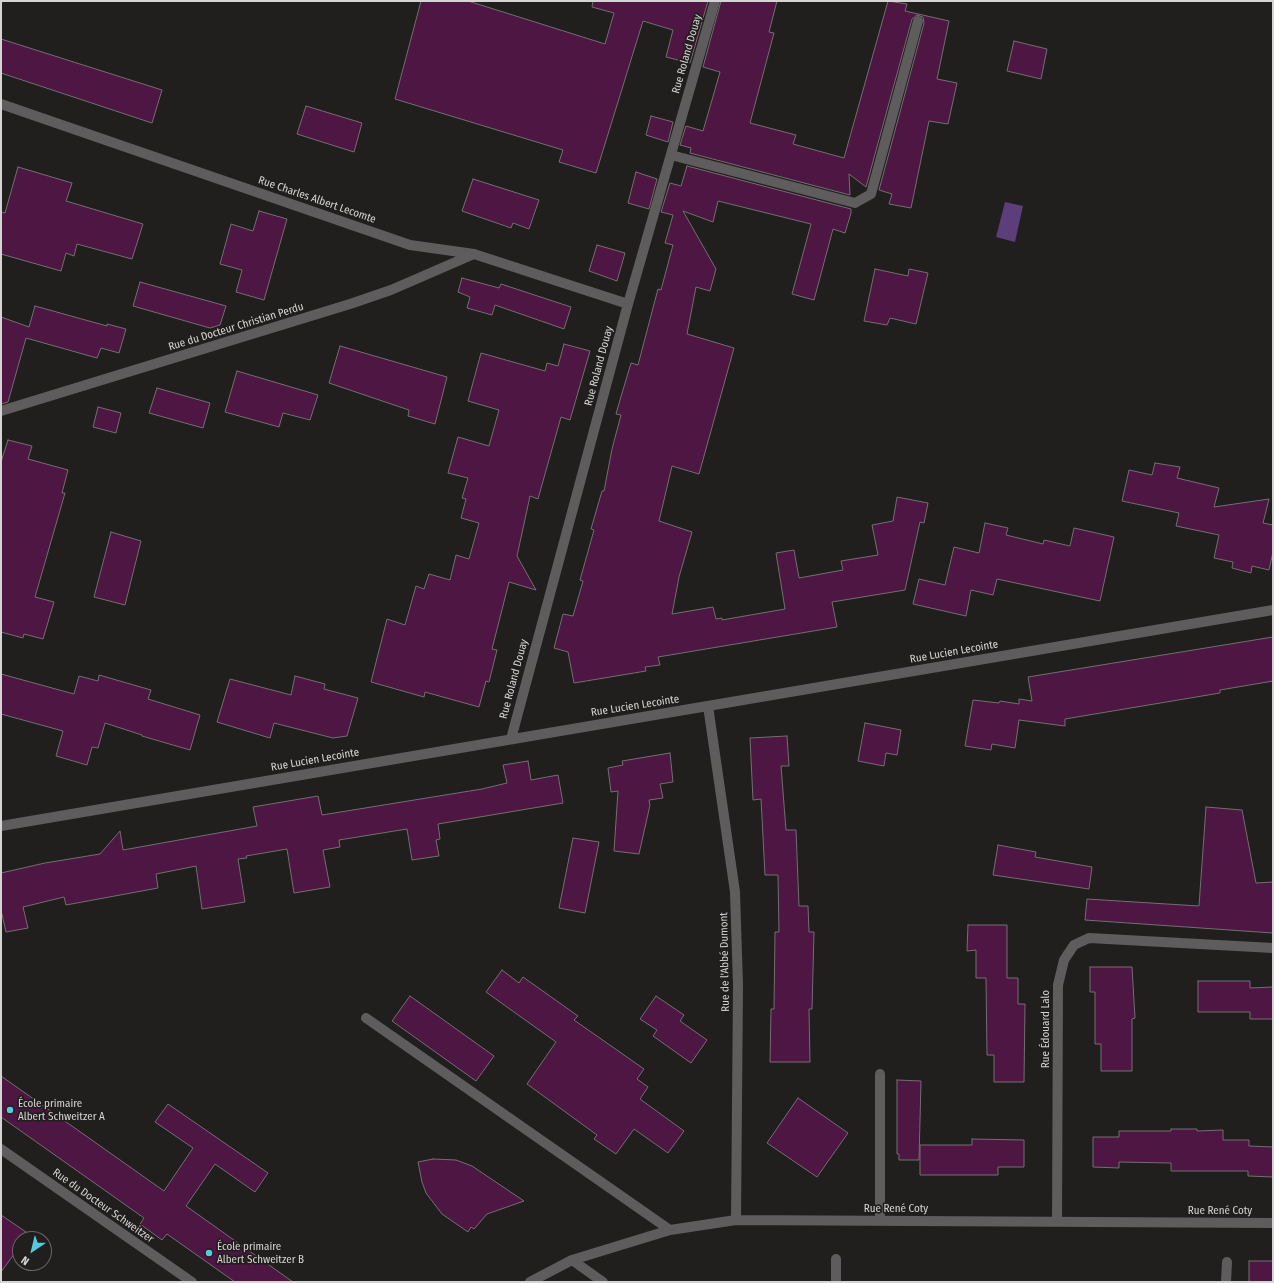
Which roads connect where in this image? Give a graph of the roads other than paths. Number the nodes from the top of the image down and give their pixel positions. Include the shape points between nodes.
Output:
1 (715, 1) edge
2 (918, 21) dead end
3 (1, 104) edge
4 (671, 155) junction
5 (474, 254) junction
6 (628, 304) junction
7 (1, 411) edge
8 (1273, 610) edge
9 (708, 706) junction
10 (511, 739) junction
11 (1, 826) edge
12 (1273, 948) edge
13 (366, 1018) dead end
14 (880, 1074) dead end
15 (1, 1150) edge
16 (736, 1220) junction
17 (880, 1221) junction
18 (1057, 1222) junction
19 (1273, 1223) edge
20 (670, 1230) junction
21 (836, 1259) dead end
22 (572, 1260) junction
23 (1226, 1262) dead end
24 (192, 1282) edge
25 (530, 1282) edge
26 (603, 1282) edge
27 (836, 1282) edge
28 (1226, 1282) edge

1 - 4 street, Rue Roland Douay
2 - 4 street via 871,194 855,203
3 - 5 street, Rue Charles Albert Lecomte via 410,245
4 - 6 street, Rue Roland Douay
5 - 6 street, Rue Charles Albert Lecomte
5 - 7 street, Rue du Docteur Christian Perdu via 391,290 350,304
6 - 10 street, Rue Roland Douay
8 - 9 street, Rue Lucien Lecointe
9 - 10 street, Rue Lucien Lecointe
9 - 16 street, Rue de l'Abbé Dumont via 735,892 738,985
10 - 11 street, Rue Lucien Lecointe
12 - 18 street, Rue Édouard Lalo via 1089,938 1074,945 1064,960 1058,985
13 - 20 street
14 - 17 street
15 - 24 street, Rue du Docteur Schweitzer
16 - 17 street, Rue René Coty
16 - 20 street, Rue René Coty
17 - 18 street, Rue René Coty
18 - 19 street, Rue René Coty
20 - 22 street, Rue René Coty
21 - 27 street
22 - 25 street, Rue René Coty
22 - 26 street
23 - 28 street

